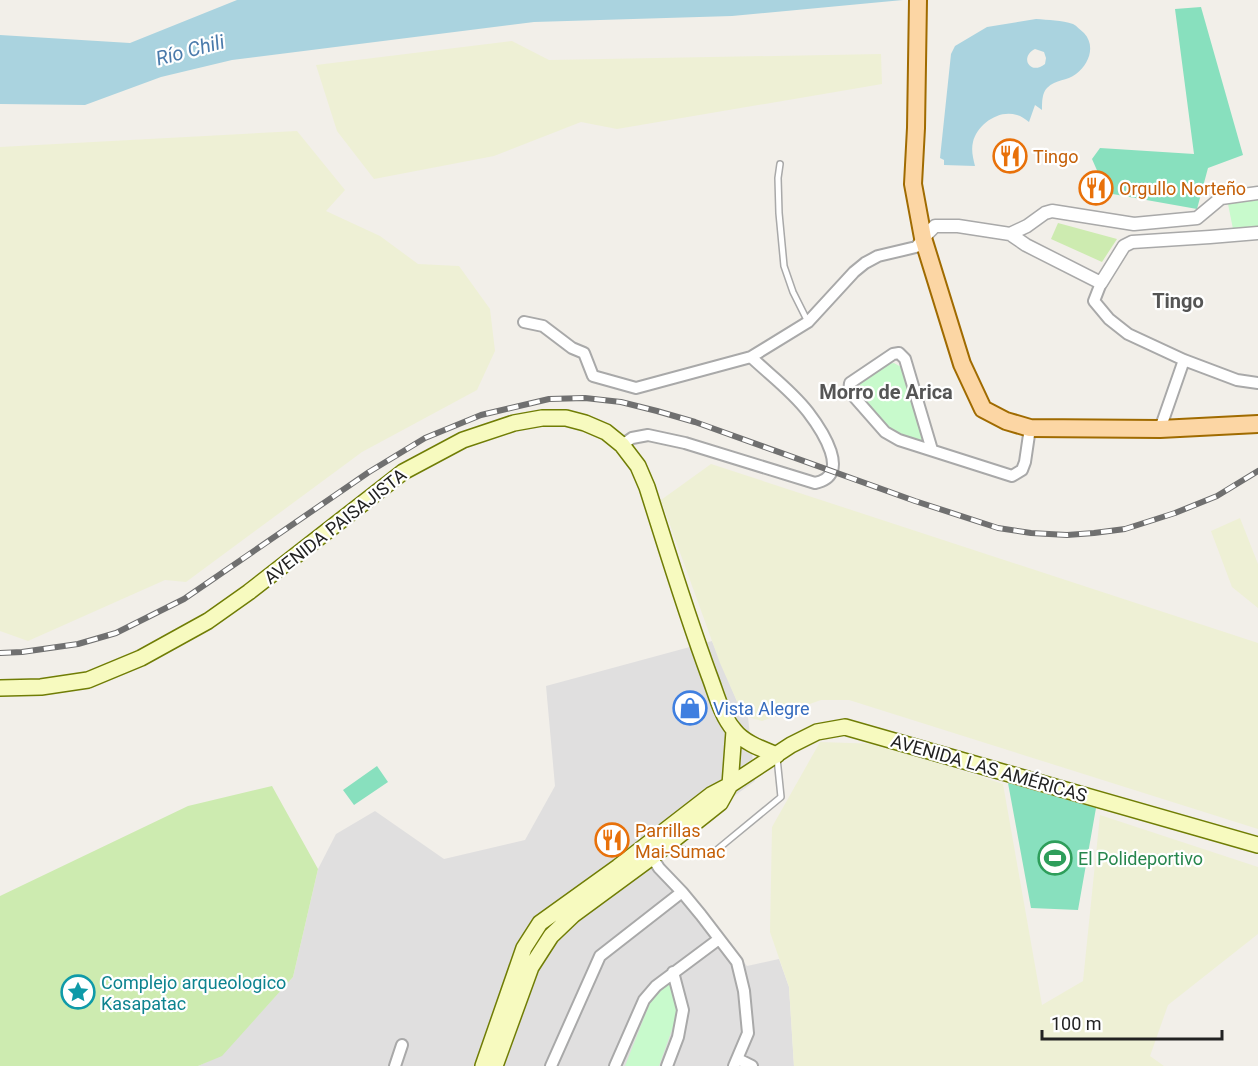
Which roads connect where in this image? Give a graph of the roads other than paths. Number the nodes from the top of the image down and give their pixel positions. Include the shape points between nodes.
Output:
1 (918, 0) edge
2 (780, 164) dead end
3 (1258, 193) edge
4 (1203, 213) junction
5 (1134, 224) junction
6 (1258, 232) edge
7 (1010, 234) junction
8 (1210, 237) junction
9 (923, 238) junction
10 (1132, 242) junction
11 (1101, 283) junction
12 (524, 322) dead end
13 (808, 322) junction
14 (751, 357) junction
15 (1184, 360) junction
16 (1258, 383) edge
17 (1258, 424) edge
18 (1030, 428) junction
19 (1160, 429) junction
20 (622, 446) junction
21 (932, 450) junction
22 (0, 688) edge
23 (734, 731) junction
24 (777, 755) junction
25 (730, 785) junction
26 (1258, 845) edge
27 (657, 852) junction
28 (682, 892) junction
29 (719, 939) junction
30 (673, 972) junction
31 (402, 1045) dead end
32 (736, 1062) edge
33 (395, 1066) edge
34 (483, 1066) edge
35 (495, 1066) edge
36 (551, 1066) edge
37 (615, 1066) edge
38 (667, 1066) edge
39 (752, 1066) edge

1 - 9 main road via 913,184
2 - 13 lane via 784,266
3 - 4 street via 1221,198
4 - 5 street via 1197,218
4 - 8 street
5 - 7 street via 1052,211
5 - 10 street
6 - 8 street
7 - 9 street via 934,226
7 - 11 street
8 - 10 street
9 - 13 street via 916,247 865,263
9 - 18 main road via 962,364 983,409
10 - 11 street via 1124,246
11 - 15 street via 1094,302 1109,319 1128,334
12 - 14 street via 543,326 584,353 593,376 636,387
13 - 14 street
14 - 20 street via 791,393 821,432 834,458 826,479 815,483 648,435 632,438
15 - 16 street via 1237,380
15 - 19 street
17 - 19 main road
18 - 19 main road
18 - 21 street via 1022,470 1012,476
20 - 22 main road, AVENIDA PAISAJISTA via 606,432 566,418 514,423 463,440 403,472 249,592 208,621 141,658 88,680
20 - 23 main road, AVENIDA PAISAJISTA via 638,466 647,487 699,647
21 - 21 street via 905,358 899,353 850,383 849,391 885,432
23 - 24 main road, AVENIDA PAISAJISTA
23 - 25 main road
24 - 25 main road, AVENIDA LAS AMÉRICAS
24 - 26 main road, AVENIDA LAS AMÉRICAS via 817,732 845,726
24 - 27 lane via 782,797 713,853
25 - 27 main road, AVENIDA LAS AMÉRICAS via 720,803
25 - 34 main road, AVENIDA LAS AMÉRICAS via 711,795 540,922 524,948
27 - 28 street via 659,868
27 - 35 main road, AVENIDA LAS AMÉRICAS via 551,936 531,967
28 - 29 street
28 - 36 street via 600,956
29 - 30 street
29 - 32 street via 737,962 744,991 748,1032
30 - 37 street via 644,999
30 - 38 street via 683,1010
31 - 33 street
32 - 39 street

